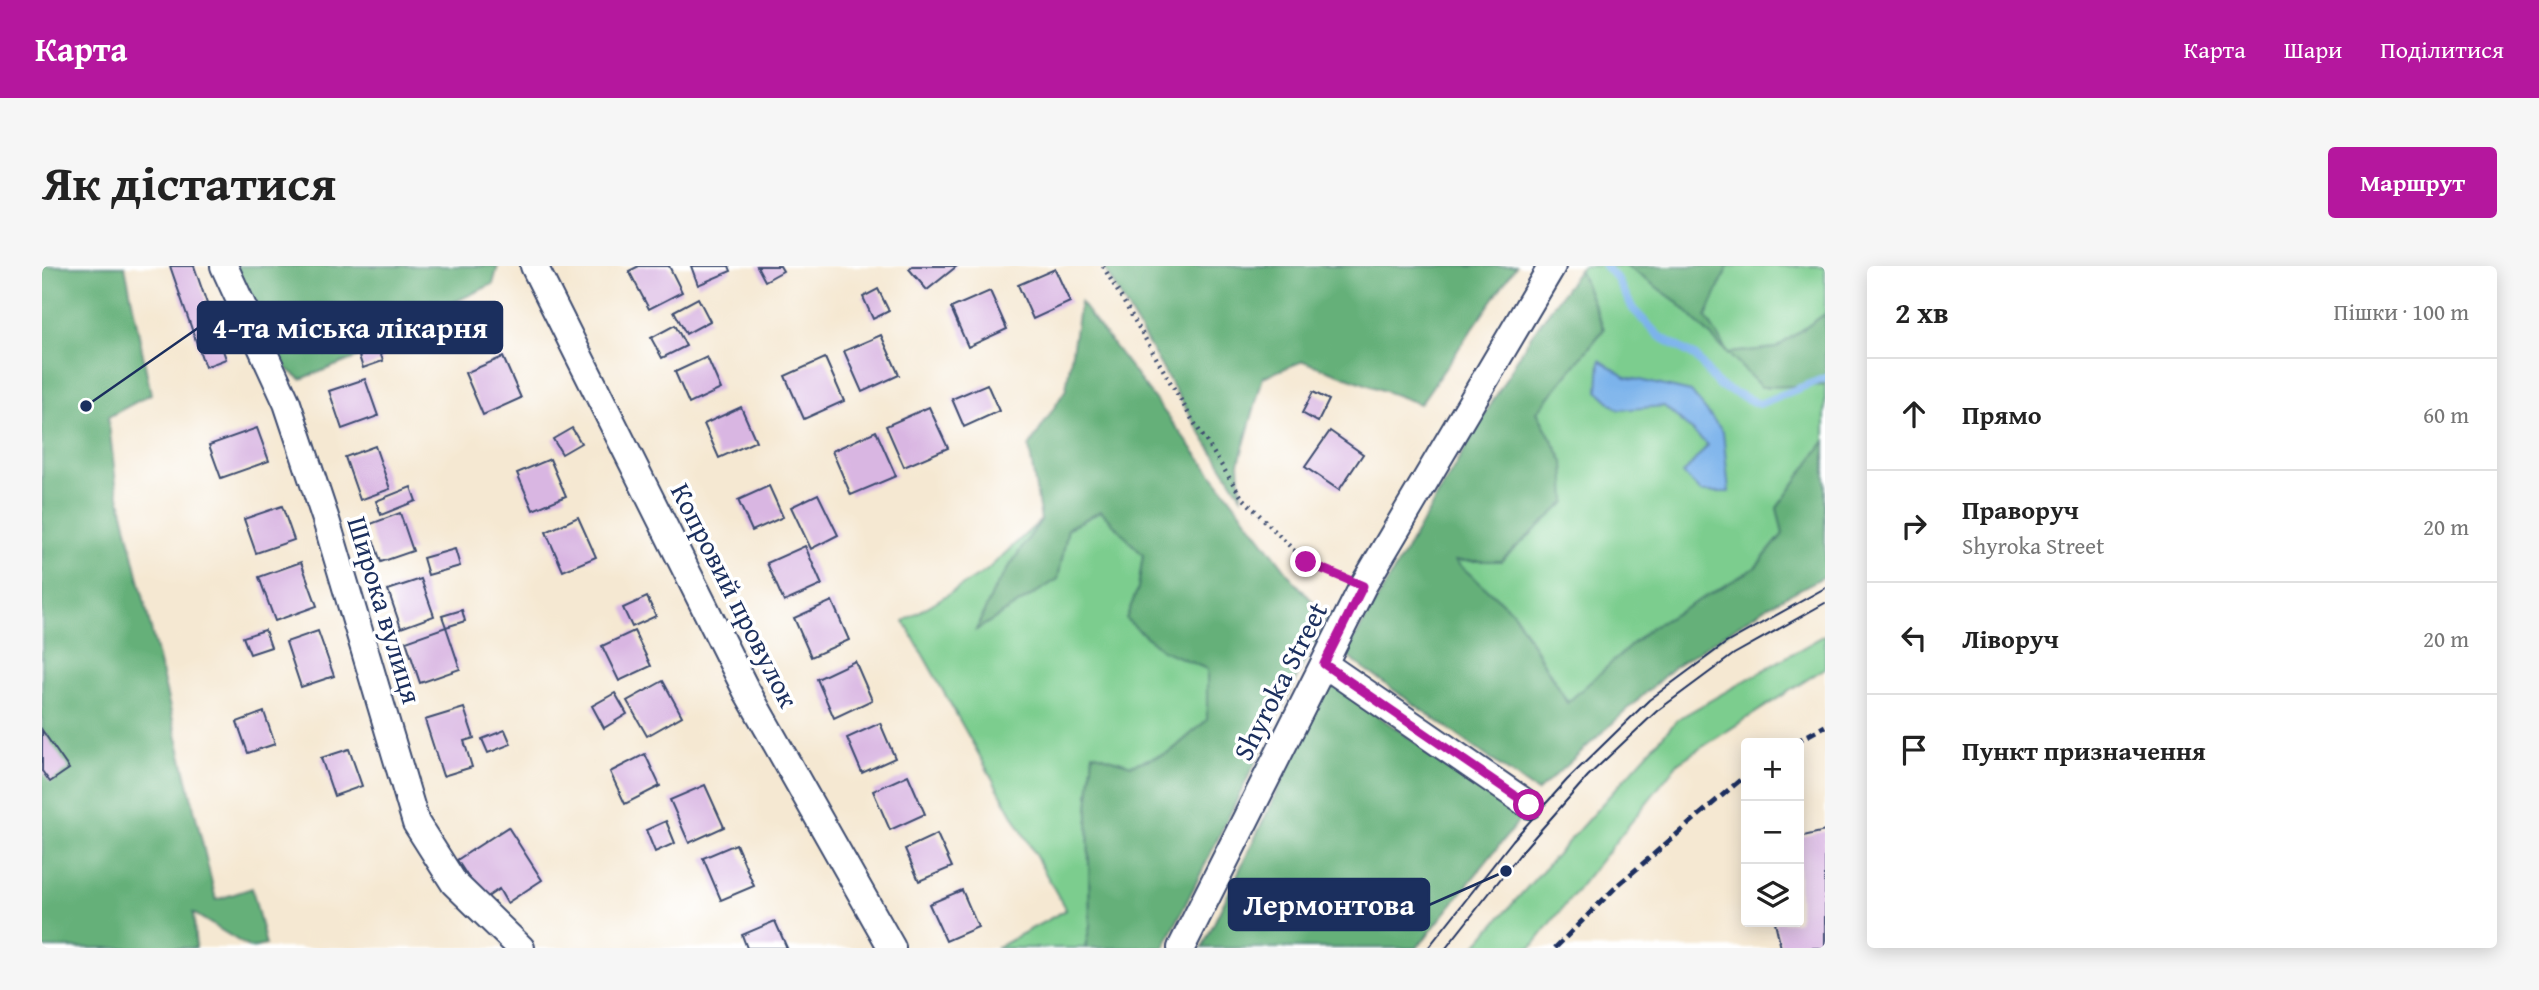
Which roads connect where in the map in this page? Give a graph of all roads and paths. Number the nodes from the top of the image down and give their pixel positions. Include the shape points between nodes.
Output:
1 (224, 266) edge
2 (534, 266) edge
3 (1103, 266) edge
4 (1552, 266) edge
5 (1363, 586) junction
6 (1324, 664) junction
7 (1529, 805) dead end
8 (521, 948) edge
9 (892, 948) edge
10 (1181, 948) edge

1 - 8 street, Широка вулиця via 288,403 416,823 454,883
2 - 9 street, Копровий провулок via 746,690
3 - 5 path via 1241,496 1306,562
4 - 5 street, Shyroka Street
5 - 6 street, Shyroka Street
6 - 7 street
6 - 10 street, Shyroka Street

